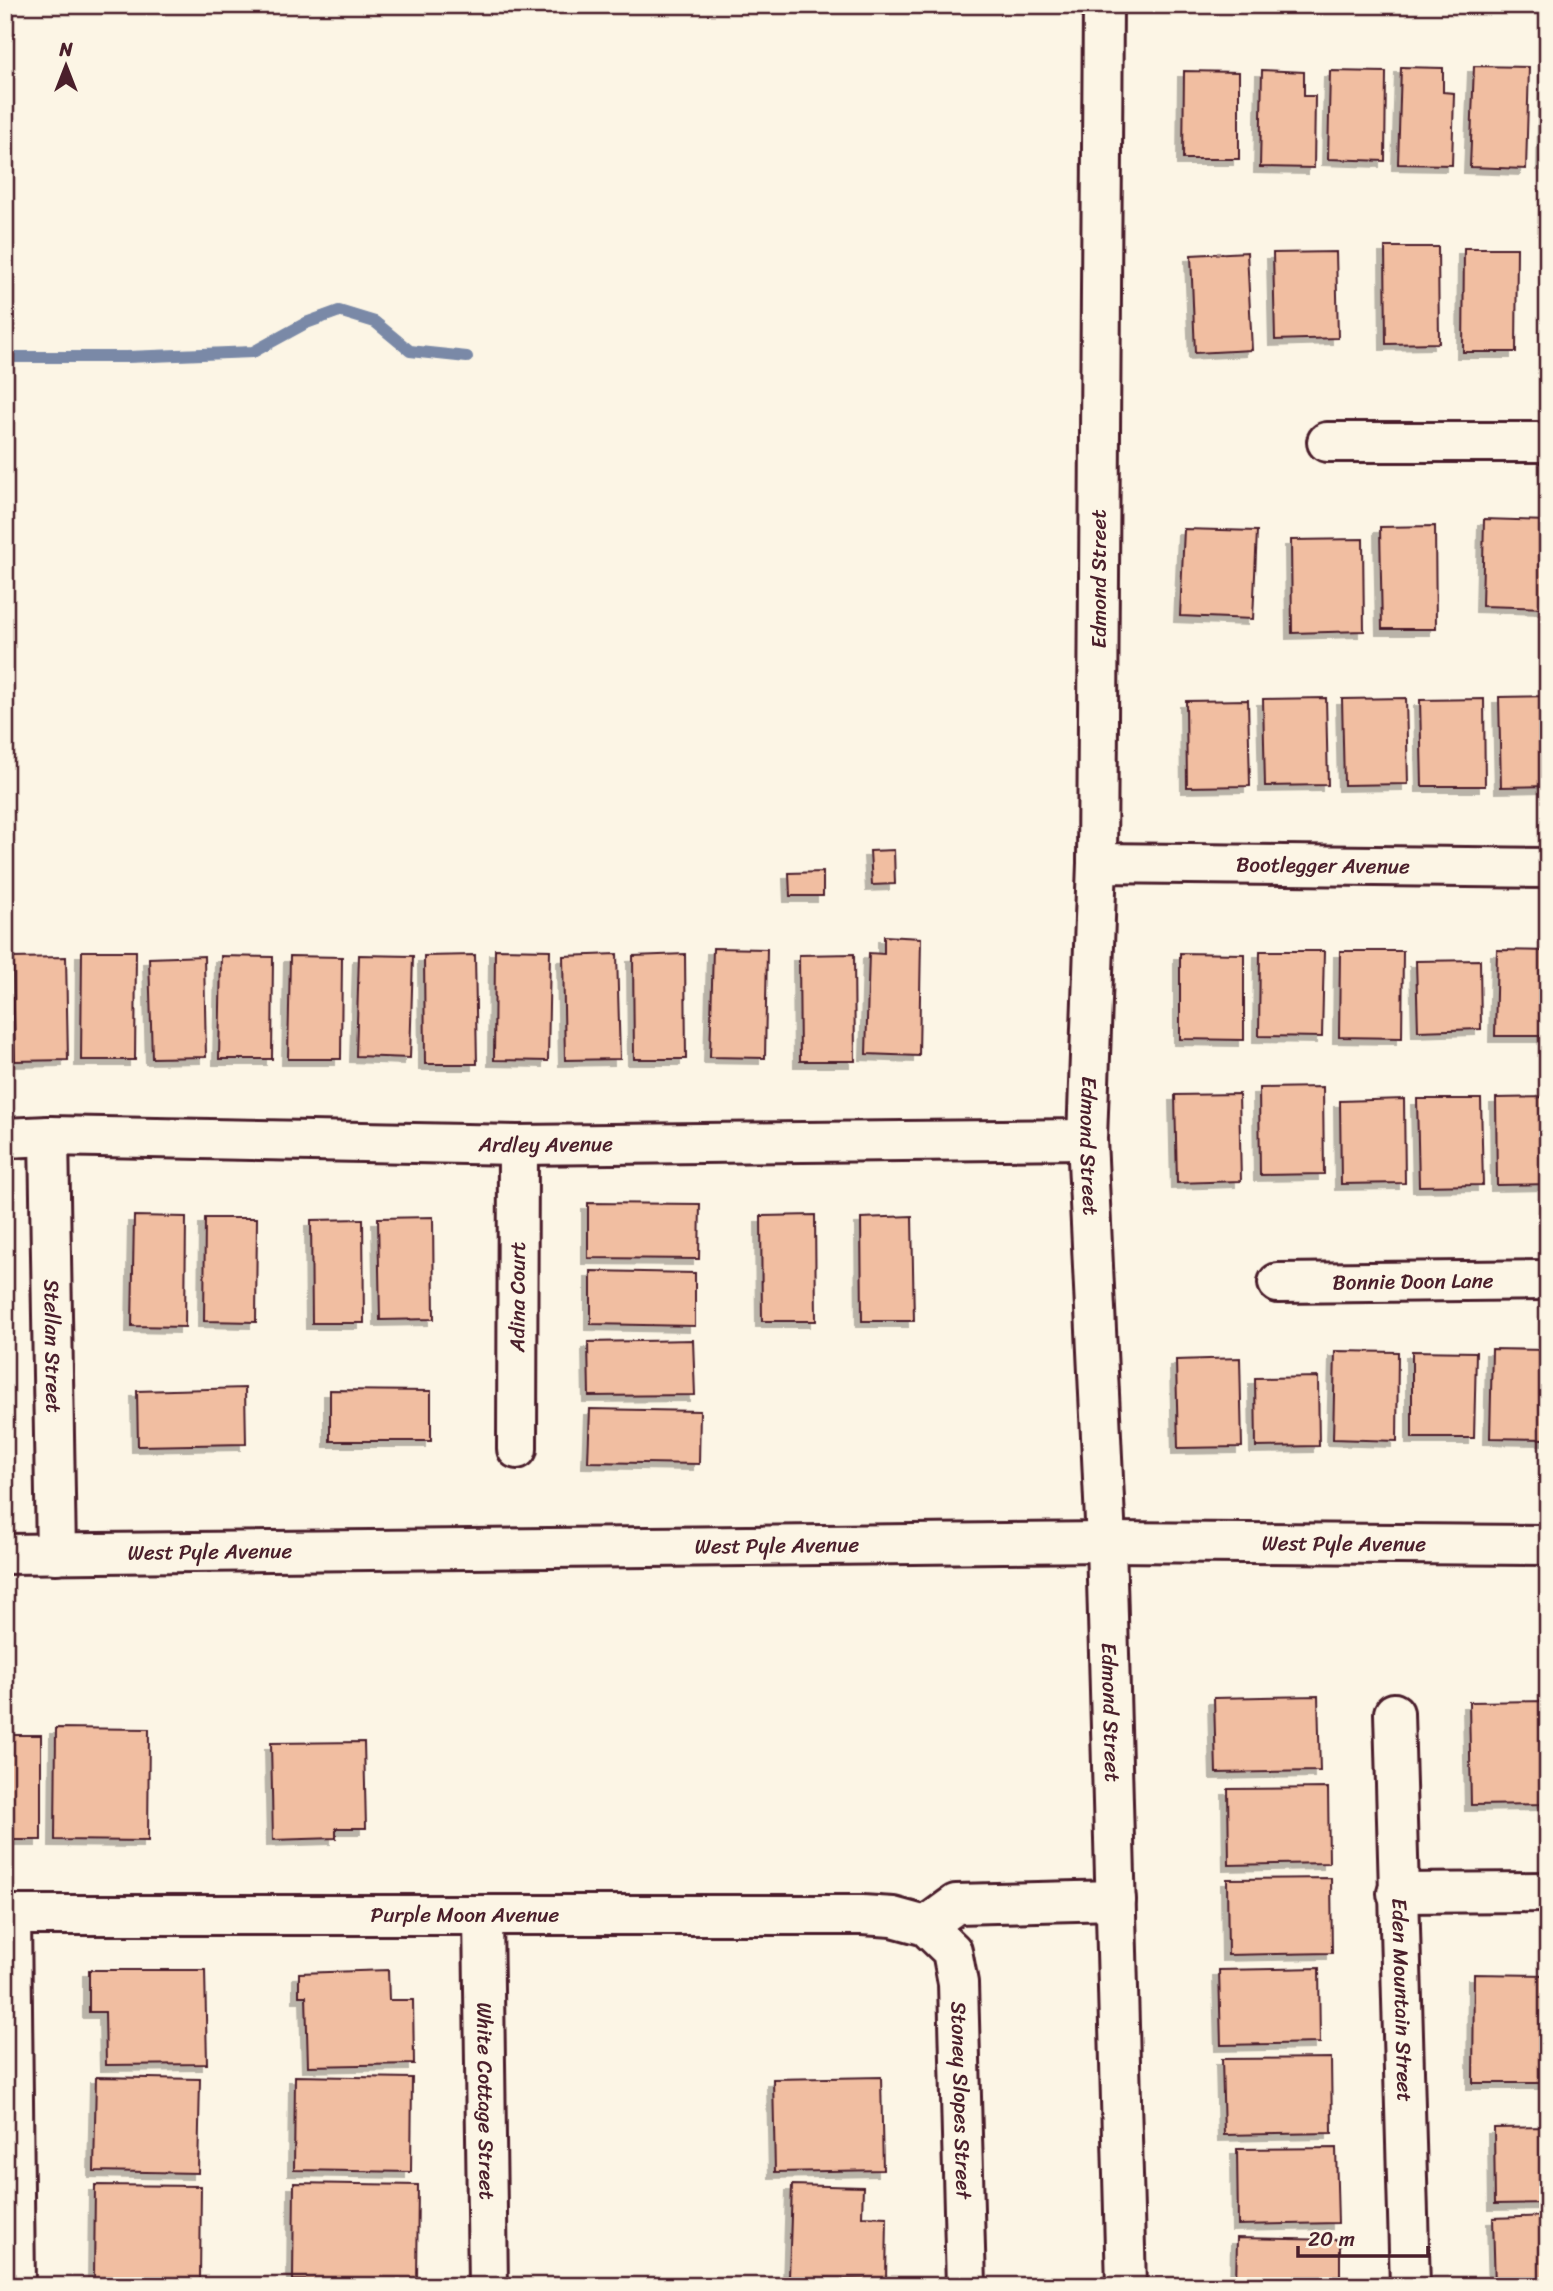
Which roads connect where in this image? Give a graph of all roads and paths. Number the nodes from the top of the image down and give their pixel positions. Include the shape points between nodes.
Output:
1 (1103, 5) edge
2 (1327, 442) dead end
3 (1548, 442) edge
4 (1097, 863) junction
5 (1548, 868) edge
6 (49, 1136) junction
7 (5, 1138) edge
8 (1087, 1139) junction
9 (518, 1145) junction
10 (1548, 1280) edge
11 (1278, 1283) dead end
12 (517, 1449) dead end
13 (1106, 1542) junction
14 (1548, 1545) edge
15 (5, 1554) edge
16 (56, 1554) junction
17 (1394, 1713) dead end
18 (1548, 1892) edge
19 (1397, 1893) junction
20 (1116, 1900) junction
21 (8, 1916) edge
22 (483, 1916) junction
23 (926, 1926) junction
24 (15, 2286) edge
25 (488, 2286) edge
26 (965, 2286) edge
27 (1126, 2286) edge
28 (1410, 2286) edge

1 - 4 street, Edmond Street
2 - 3 street
4 - 5 street, Bootlegger Avenue
4 - 8 street, Edmond Street
6 - 7 street, Ardley Avenue
6 - 9 street, Ardley Avenue
6 - 16 street, Stellan Street
8 - 9 street, Ardley Avenue
8 - 13 street, Edmond Street
9 - 12 street, Adina Court
10 - 11 street, Bonnie Doon Lane
13 - 14 street, West Pyle Avenue
13 - 16 street, West Pyle Avenue
13 - 20 street, Edmond Street
15 - 16 street, West Pyle Avenue
17 - 19 street, Eden Mountain Street
18 - 19 street
19 - 28 street, Eden Mountain Street
20 - 23 street via 956,1904
20 - 27 street, Edmond Street
21 - 22 street, Purple Moon Avenue
21 - 24 street
22 - 23 street, Purple Moon Avenue via 862,1916 893,1917
22 - 25 street, White Cottage Street
23 - 26 street, Stoney Slopes Street via 952,1951 958,1983

